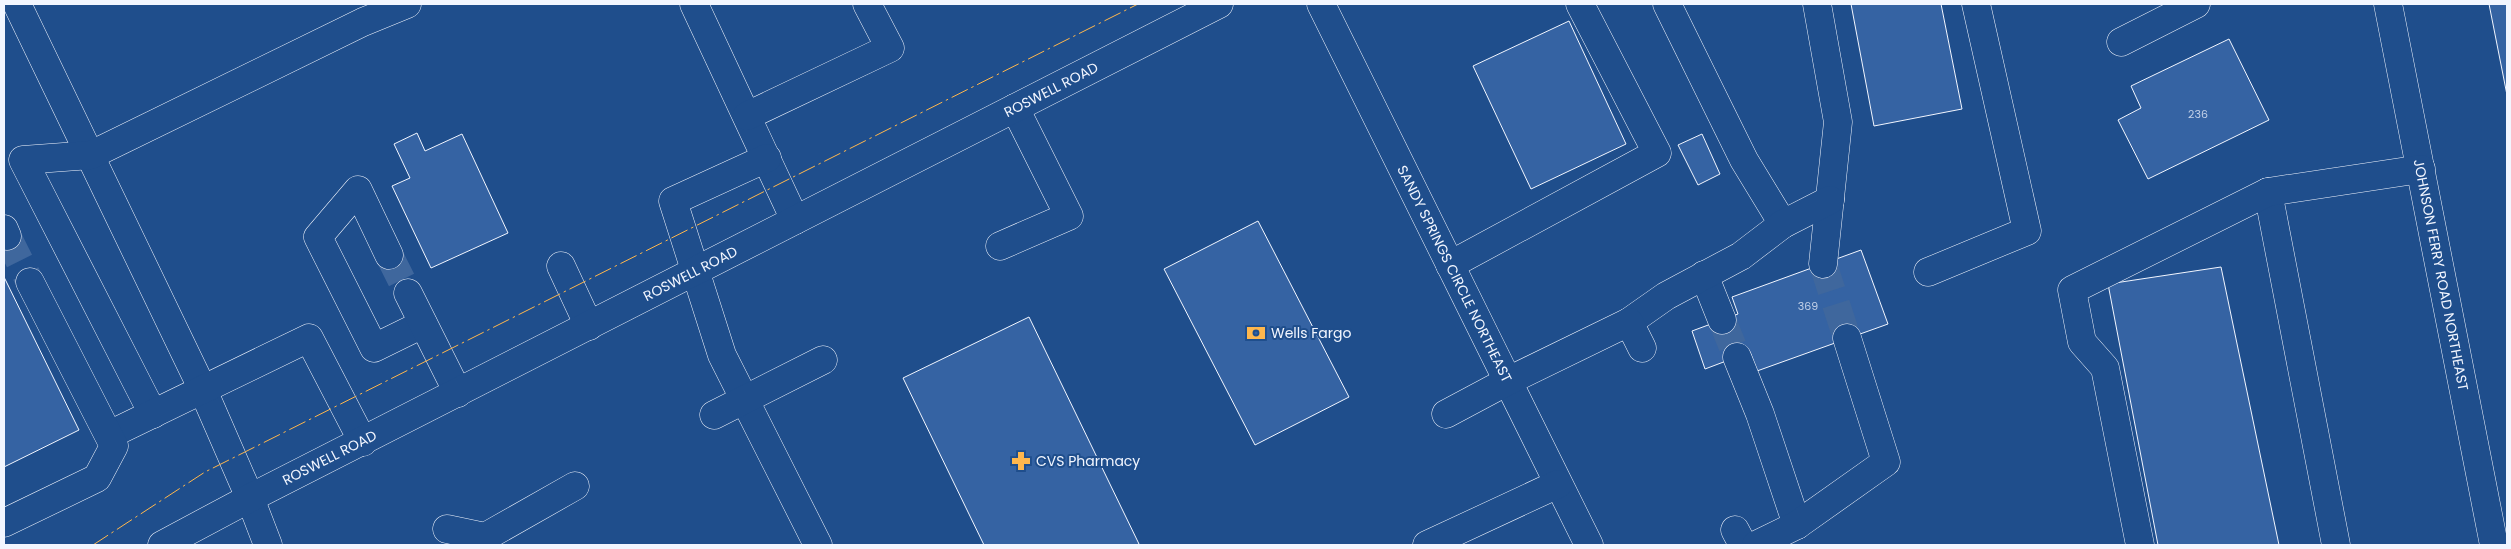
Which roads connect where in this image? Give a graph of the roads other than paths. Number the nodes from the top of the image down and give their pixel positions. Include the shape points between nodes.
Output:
1 (16, 4) edge
2 (407, 4) edge
3 (694, 4) edge
4 (868, 4) edge
5 (1218, 4) edge
6 (1321, 4) edge
7 (1580, 4) edge
8 (1666, 4) edge
9 (1817, 4) edge
10 (1976, 4) edge
11 (2196, 4) edge
12 (2388, 4) edge
13 (2121, 42) dead end
14 (1015, 108) junction
15 (747, 116) junction
16 (91, 155) junction
17 (766, 158) junction
18 (2422, 169) junction
19 (2268, 192) junction
20 (1830, 200) junction
21 (795, 220) junction
22 (1783, 224) junction
23 (1000, 246) dead end
24 (389, 255) tunnel mouth
25 (1823, 264) tunnel mouth
26 (1450, 265) junction
27 (561, 266) dead end
28 (696, 271) junction
29 (1928, 272) dead end
30 (1704, 275) junction
31 (30, 282) tunnel mouth
32 (408, 293) tunnel mouth
33 (1722, 320) tunnel mouth
34 (1628, 322) junction
35 (423, 324) junction
36 (588, 326) junction
37 (1848, 338) tunnel mouth
38 (1642, 348) dead end
39 (1737, 357) tunnel mouth
40 (824, 360) dead end
41 (1506, 382) junction
42 (203, 390) junction
43 (458, 393) junction
44 (744, 399) junction
45 (153, 414) junction
46 (1446, 414) dead end
47 (714, 415) dead end
48 (109, 436) junction
49 (363, 442) junction
50 (1558, 484) junction
51 (575, 486) dead end
52 (250, 498) junction
53 (4, 523) edge
54 (1797, 525) junction
55 (447, 529) dead end
56 (1471, 536) edge
57 (1745, 540) edge
58 (487, 541) edge
59 (162, 545) edge
60 (268, 545) edge
61 (818, 545) edge
62 (1427, 545) edge
63 (1588, 545) edge
64 (2140, 545) edge
65 (2336, 545) edge
66 (2494, 545) edge

1 - 16 main road
2 - 16 main road via 363,22
3 - 15 main road
4 - 15 main road via 890,48
5 - 14 main road, ROSWELL ROAD
6 - 26 main road, SANDY SPRINGS CIRCLE NORTHEAST
7 - 26 main road via 1657,153
8 - 22 main road via 1744,160
9 - 20 main road via 1838,122
10 - 29 main road via 2028,231
11 - 13 main road
12 - 18 main road, JOHNSON FERRY ROAD NORTHEAST
14 - 21 main road, ROSWELL ROAD
14 - 23 main road via 1069,216
15 - 17 main road
16 - 42 main road
16 - 45 main road via 23,160
17 - 21 main road
17 - 28 main road via 673,201
18 - 19 main road
18 - 66 main road, JOHNSON FERRY ROAD NORTHEAST
19 - 64 main road via 2072,290 2082,342 2105,368
19 - 65 main road
20 - 22 main road
20 - 25 main road
21 - 28 main road, ROSWELL ROAD
22 - 30 main road via 1741,256
24 - 35 main road via 358,190 318,237 374,348
26 - 41 main road, SANDY SPRINGS CIRCLE NORTHEAST
27 - 36 main road
28 - 36 main road, ROSWELL ROAD
28 - 44 main road via 722,355
30 - 33 main road
30 - 34 main road
31 - 48 main road
32 - 35 main road
34 - 38 main road
34 - 41 main road
35 - 43 main road
36 - 43 main road, ROSWELL ROAD
37 - 54 main road via 1886,462
39 - 54 main road
40 - 44 main road
41 - 46 main road
41 - 50 main road, SANDY SPRINGS CIRCLE NORTHEAST
42 - 45 main road
42 - 49 main road via 309,338
42 - 52 main road
43 - 49 main road, ROSWELL ROAD
44 - 47 main road
44 - 61 main road
45 - 48 main road
48 - 53 main road via 114,446 97,478
49 - 52 main road, ROSWELL ROAD
50 - 56 main road
50 - 63 main road, SANDY SPRINGS CIRCLE NORTHEAST
51 - 58 main road
52 - 59 main road, ROSWELL ROAD
52 - 60 main road
54 - 57 main road
55 - 58 main road
56 - 62 main road

